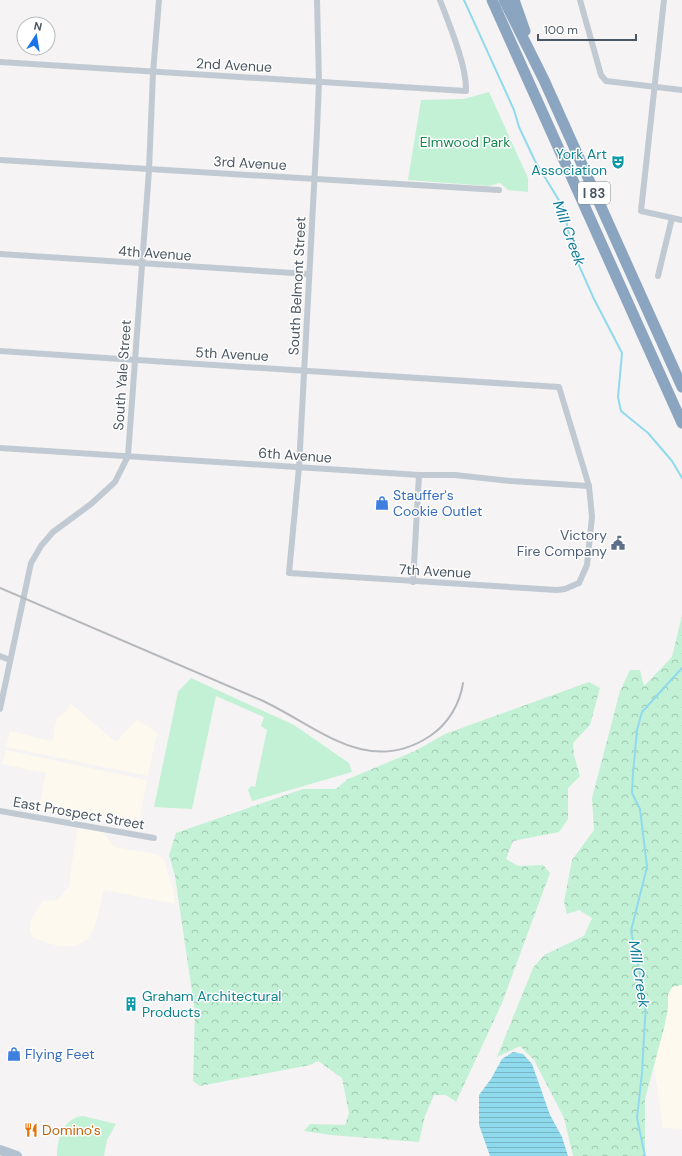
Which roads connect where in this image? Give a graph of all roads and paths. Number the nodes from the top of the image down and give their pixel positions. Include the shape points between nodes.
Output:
1 (159, 0) edge
2 (317, 0) edge
3 (440, 0) edge
4 (492, 0) edge
5 (504, 0) edge
6 (514, 0) edge
7 (580, 0) edge
8 (664, 0) edge
9 (0, 62) edge
10 (153, 73) junction
11 (544, 80) junction
12 (319, 82) junction
13 (655, 87) junction
14 (682, 90) edge
15 (0, 160) edge
16 (150, 170) junction
17 (315, 178) junction
18 (499, 190) dead end
19 (672, 218) junction
20 (682, 220) edge
21 (0, 254) edge
22 (142, 264) junction
23 (309, 274) junction
24 (658, 276) dead end
25 (0, 352) edge
26 (136, 361) junction
27 (305, 370) junction
28 (682, 387) edge
29 (682, 422) edge
30 (0, 448) edge
31 (128, 456) junction
32 (299, 467) junction
33 (419, 476) junction
34 (589, 486) junction
35 (289, 573) joint
36 (413, 582) junction
37 (0, 656) edge
38 (10, 660) junction
39 (0, 709) edge
40 (0, 811) edge
41 (154, 838) dead end
42 (0, 1150) edge
43 (17, 1156) edge

1 - 10 street, South Yale Street
2 - 12 street, South Belmont Street
3 - 12 street, 2nd Avenue via 456,45 466,91
4 - 29 highway, I 83
5 - 11 highway, I 83
6 - 11 highway
7 - 13 street via 601,75 606,81
8 - 13 street
9 - 10 street, 2nd Avenue
10 - 12 street, 2nd Avenue
10 - 16 street, South Yale Street
11 - 28 highway, I 83
12 - 17 street, South Belmont Street
13 - 14 street
13 - 19 street via 641,211
15 - 16 street, 3rd Avenue
16 - 17 street, 3rd Avenue
16 - 22 street, South Yale Street
17 - 18 street, 3rd Avenue
17 - 23 street, South Belmont Street
19 - 20 street
19 - 24 street
21 - 22 street, 4th Avenue
22 - 23 street, 4th Avenue
22 - 26 street, South Yale Street
23 - 27 street, South Belmont Street
25 - 26 street, 5th Avenue
26 - 27 street, 5th Avenue
26 - 31 street, South Yale Street
27 - 32 street, South Belmont Street
27 - 34 street, 5th Avenue via 559,387
30 - 31 street, 6th Avenue
31 - 32 street, 6th Avenue
31 - 38 street, South Yale Street via 115,482 53,532 31,563
32 - 33 street, 6th Avenue
32 - 35 street, South Belmont Street
33 - 34 street, 6th Avenue via 455,475
33 - 36 street
34 - 36 street, 7th Avenue via 592,517 587,565 579,582 557,590
35 - 36 street, 7th Avenue
37 - 38 street
38 - 39 street, South Yale Street
40 - 41 street, East Prospect Street
42 - 43 main road

